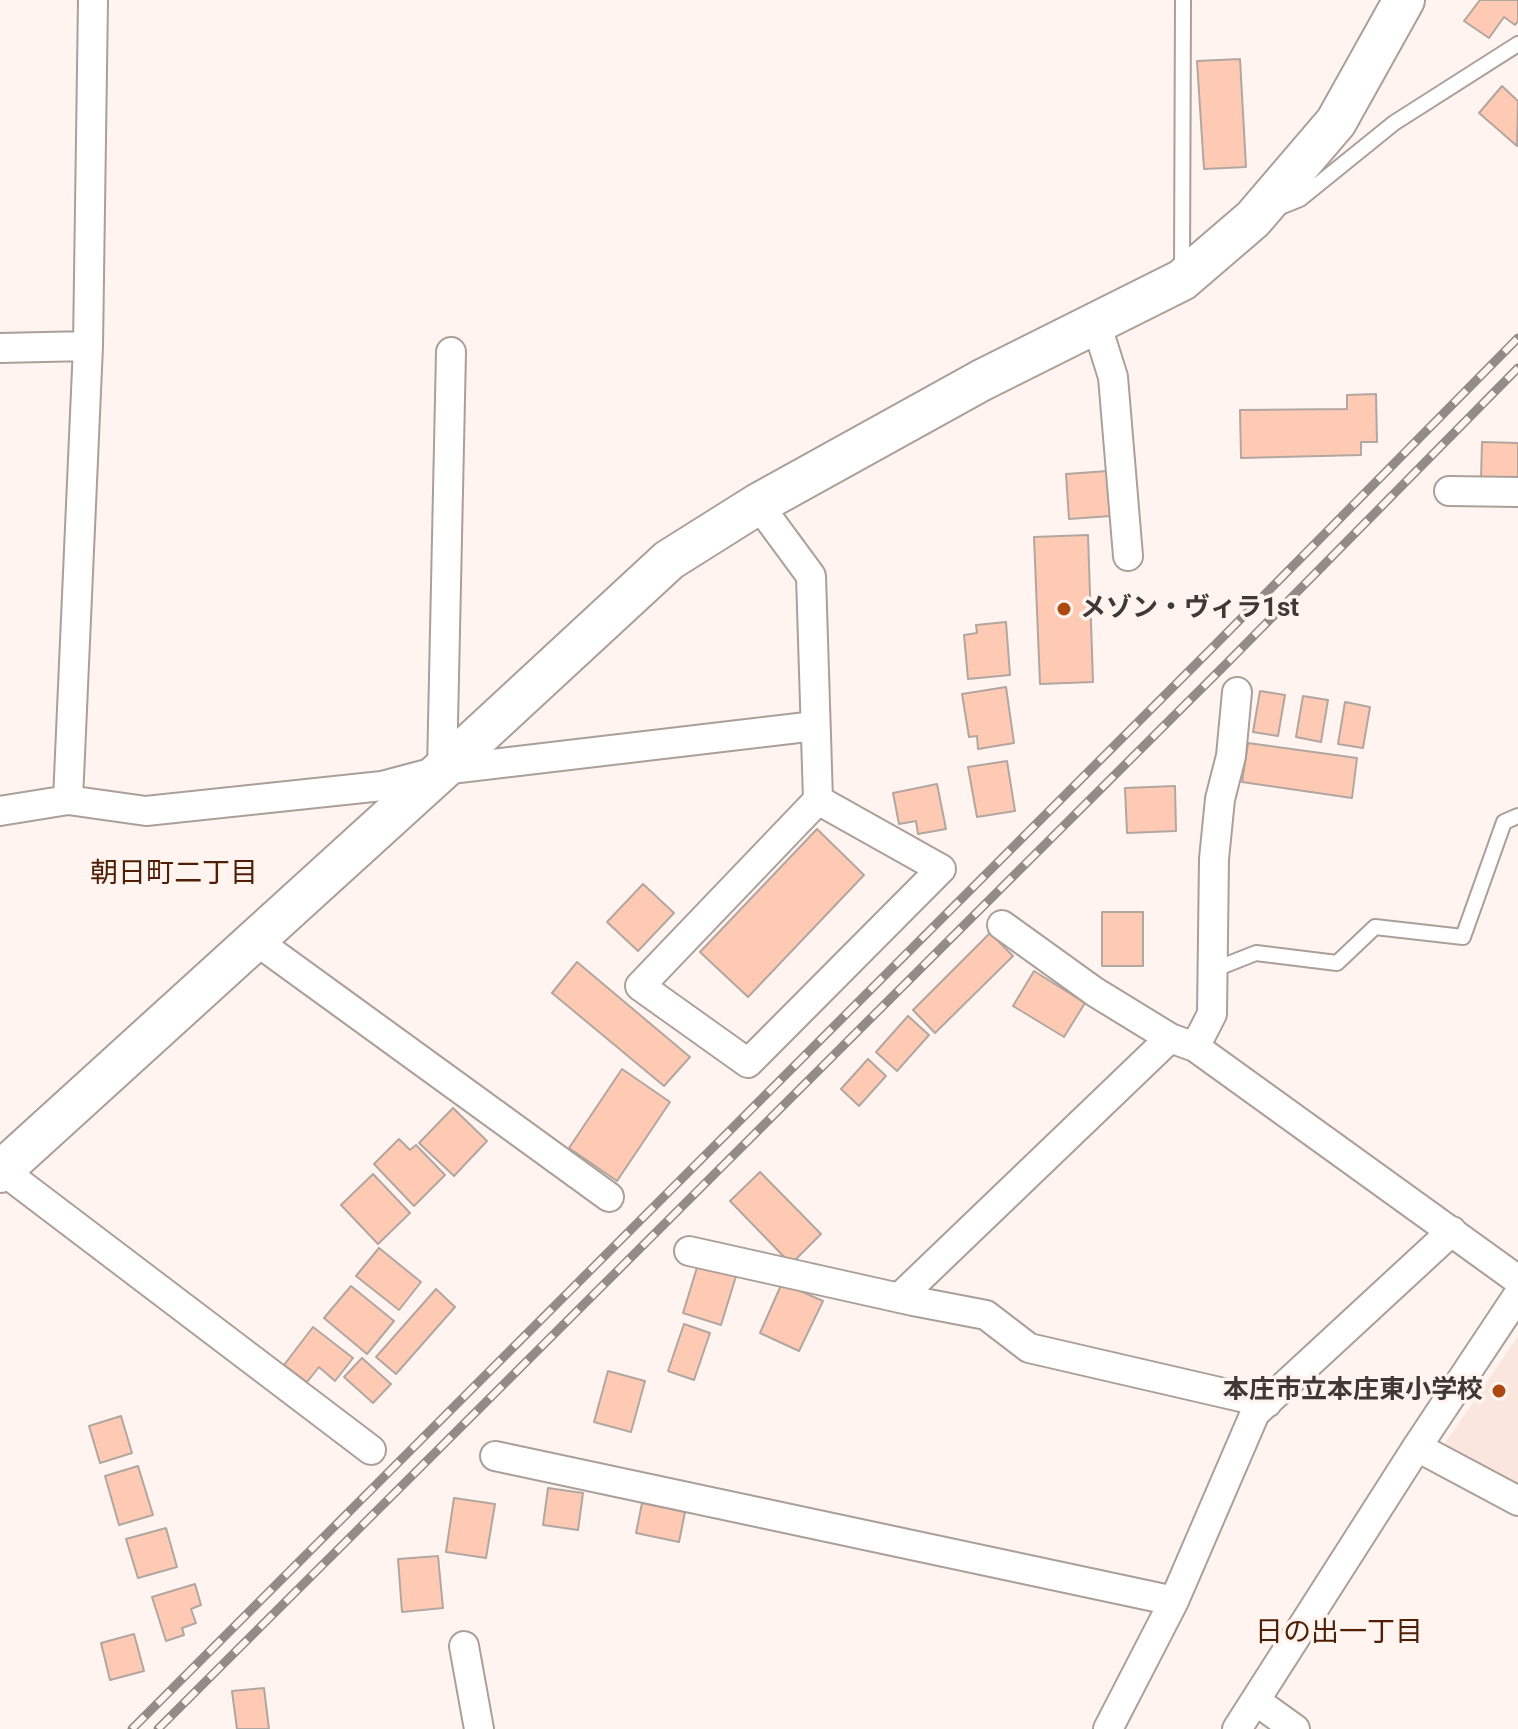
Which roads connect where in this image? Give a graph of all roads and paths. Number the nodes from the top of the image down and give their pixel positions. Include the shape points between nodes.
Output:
1 (93, 0) edge
2 (1183, 0) edge
3 (1404, 0) edge
4 (1518, 44) edge
5 (1253, 219) junction
6 (1182, 280) junction
7 (1096, 323) junction
8 (88, 346) junction
9 (0, 348) edge
10 (451, 352) dead end
11 (1449, 491) dead end
12 (1518, 492) edge
13 (758, 504) junction
14 (1128, 556) dead end
15 (1237, 692) dead end
16 (815, 726) junction
17 (442, 770) junction
18 (68, 800) junction
19 (818, 800) junction
20 (0, 811) edge
21 (1518, 816) edge
22 (1002, 925) dead end
23 (255, 940) junction
24 (1213, 970) junction
25 (1183, 1042) junction
26 (1, 1171) edge
27 (609, 1197) dead end
28 (1452, 1231) junction
29 (689, 1251) dead end
30 (1518, 1280) edge
31 (1518, 1295) edge
32 (899, 1298) junction
33 (1267, 1403) junction
34 (1417, 1447) junction
35 (371, 1450) dead end
36 (495, 1456) dead end
37 (1518, 1501) edge
38 (1174, 1601) junction
39 (464, 1646) dead end
40 (1256, 1701) junction
41 (479, 1729) edge
42 (1108, 1729) edge
43 (1237, 1729) edge
44 (1295, 1729) edge

1 - 8 street
2 - 6 lane
3 - 5 street via 1336,122
4 - 5 lane via 1394,123 1300,199
5 - 6 street
6 - 7 street
7 - 13 street
7 - 14 street via 1113,377
8 - 9 street
8 - 18 street
10 - 17 street
11 - 12 street
13 - 16 street via 811,576
13 - 17 street via 669,560
15 - 24 street via 1214,859
16 - 17 street
16 - 19 street
17 - 18 street via 382,786 146,811
17 - 23 street
18 - 20 street
19 - 19 street via 640,986 748,1063 941,869
21 - 24 lane via 1504,822 1463,937 1375,927 1337,963 1256,953
22 - 25 street via 1095,992
23 - 26 street
23 - 27 street
24 - 25 street via 1212,1014
25 - 28 street
25 - 32 street
26 - 35 street
28 - 30 street
28 - 33 street
29 - 32 street
31 - 34 street
32 - 33 street via 986,1315 1029,1348
33 - 38 street via 1255,1413
34 - 37 street
34 - 40 street
36 - 38 street
38 - 42 street
39 - 41 street
40 - 43 street
40 - 44 street

